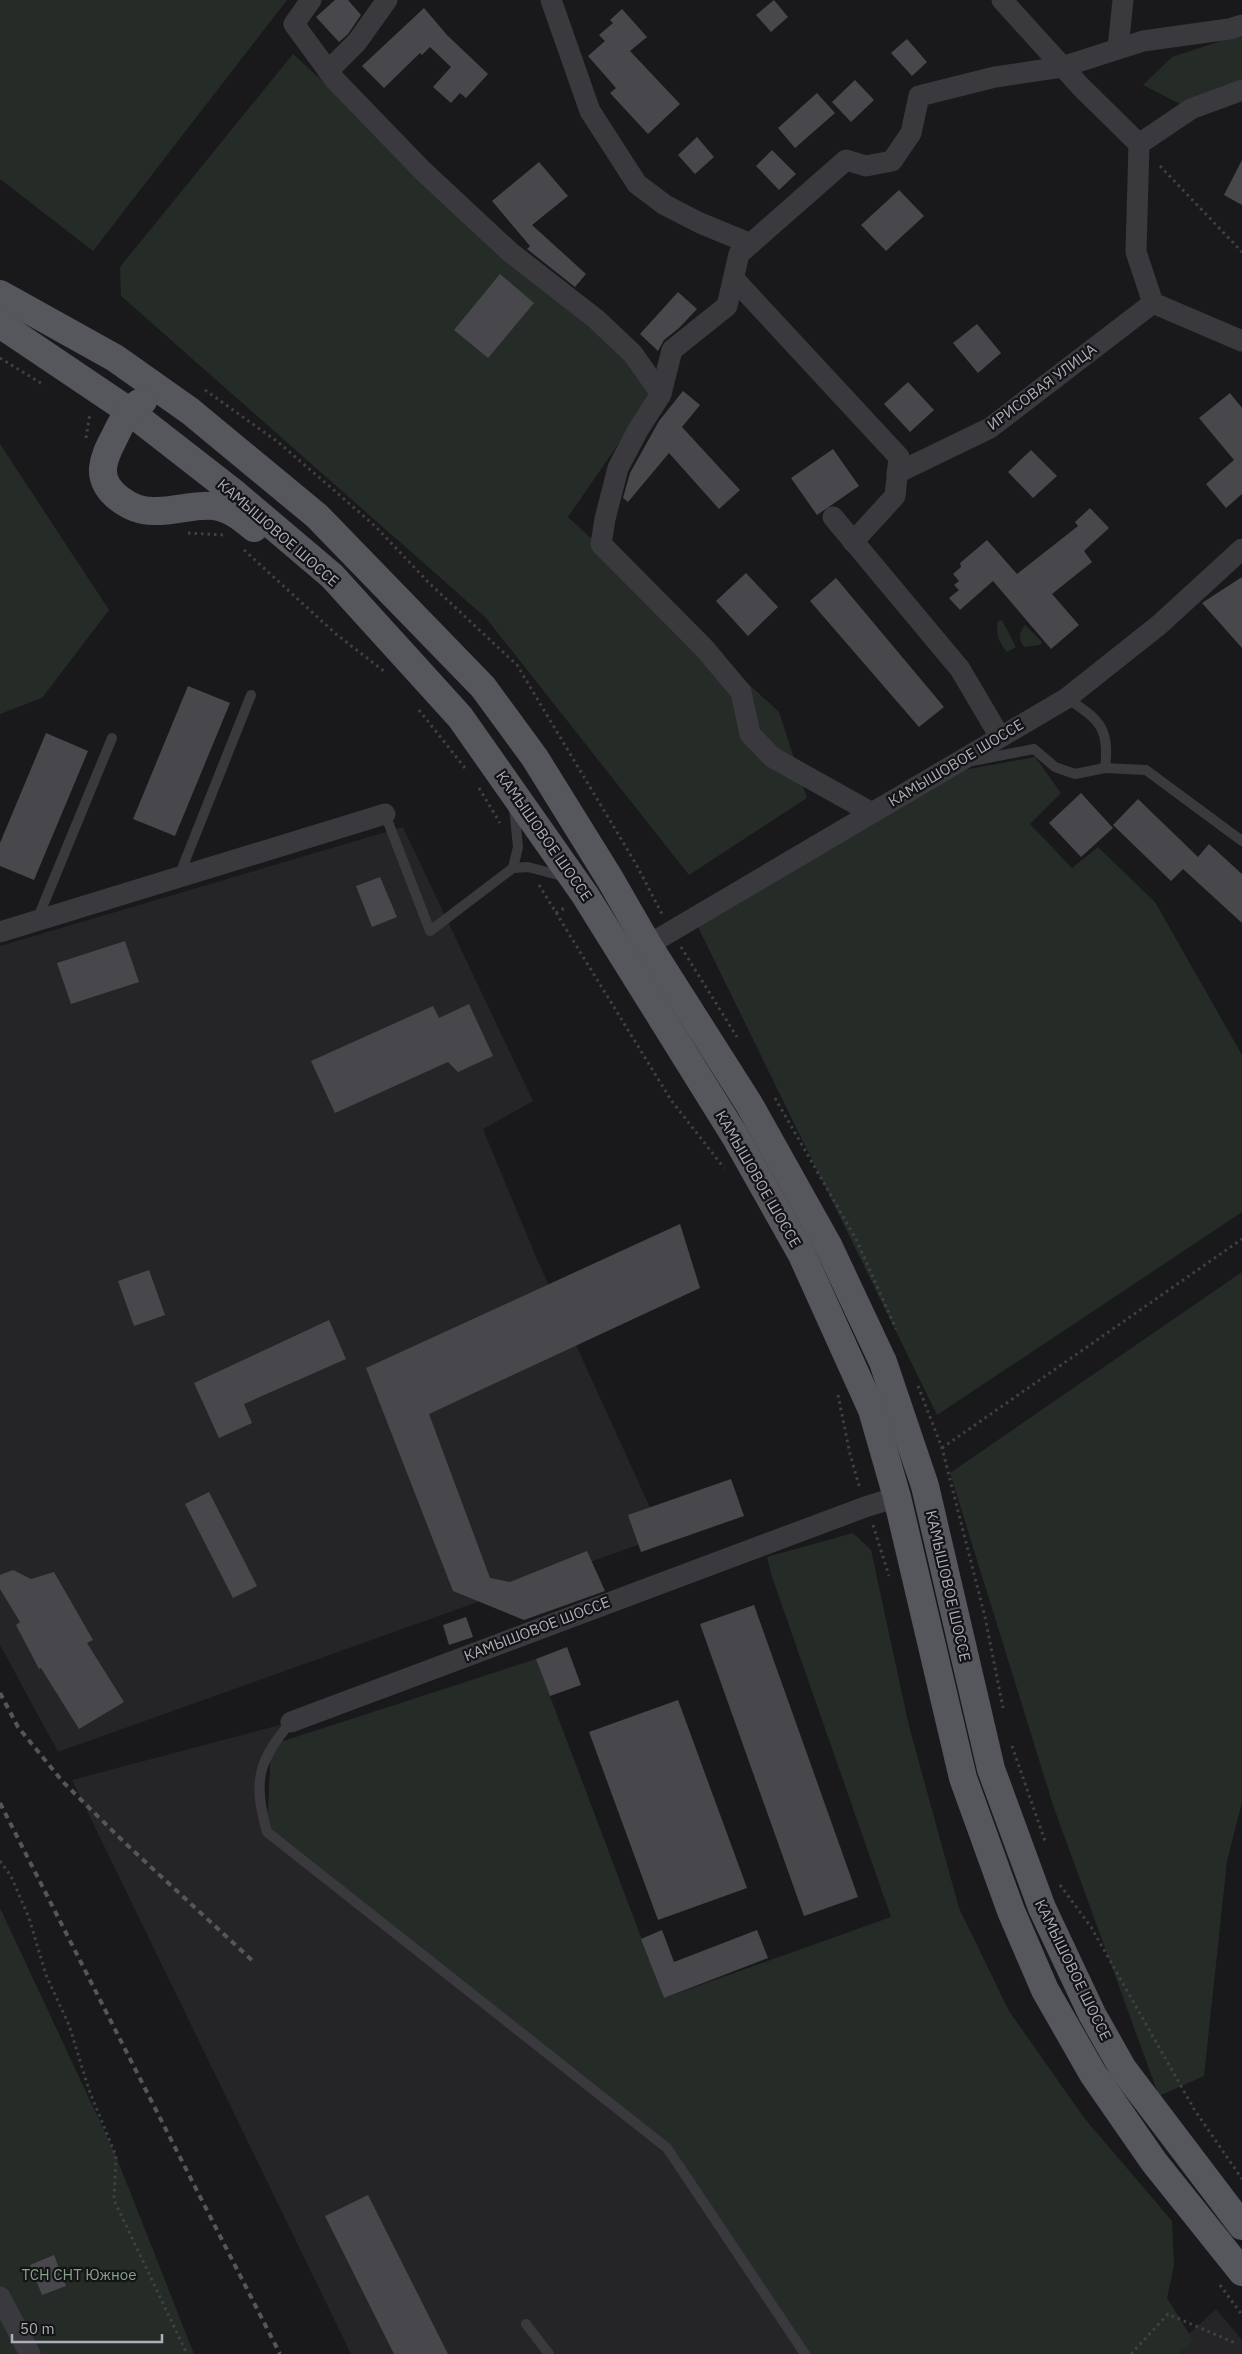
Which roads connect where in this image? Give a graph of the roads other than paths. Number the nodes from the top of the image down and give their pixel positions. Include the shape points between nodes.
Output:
1 (311, 0) edge
2 (551, 0) edge
3 (1002, 0) edge
4 (1123, 0) edge
5 (382, 2) edge
6 (1242, 25) edge
7 (1118, 48) junction
8 (1062, 67) junction
9 (328, 71) junction
10 (1242, 90) edge
11 (1139, 144) junction
12 (751, 244) junction
13 (734, 278) junction
14 (0, 294) edge
15 (1153, 304) junction
16 (0, 324) edge
17 (1242, 341) edge
18 (661, 394) junction
19 (129, 411) junction
20 (255, 464) junction
21 (897, 473) junction
22 (833, 518) dead end
23 (853, 542) junction
24 (1242, 549) edge
25 (332, 576) junction
26 (251, 695) dead end
27 (1067, 698) junction
28 (1000, 737) junction
29 (112, 738) dead end
30 (956, 765) junction
31 (1104, 768) junction
32 (512, 789) junction
33 (872, 813) junction
34 (385, 814) joint
35 (1242, 841) edge
36 (513, 868) junction
37 (180, 876) junction
38 (573, 879) junction
39 (36, 922) junction
40 (0, 932) edge
41 (648, 945) junction
42 (897, 1497) junction
43 (291, 1722) joint
44 (1242, 2226) edge
45 (1242, 2272) edge
46 (0, 2297) edge
47 (526, 2324) dead end
48 (30, 2354) edge
49 (549, 2354) edge
50 (805, 2354) edge

1 - 9 street via 294,24
2 - 12 street via 590,111 637,184 665,205
3 - 8 street
4 - 7 street
5 - 9 street via 357,42
6 - 7 street
7 - 8 street
8 - 11 street
8 - 12 street via 995,77 919,96 911,133 892,160 866,166 846,160
9 - 18 street via 444,191 510,252 596,319 633,354
10 - 11 street via 1191,109
11 - 15 street via 1136,252
12 - 13 street via 739,254
13 - 18 street via 727,306 672,350
13 - 21 street via 899,457
14 - 20 main road, КАМЫШОВОЕ ШОССЕ via 115,358
15 - 17 street
15 - 21 street, ИРИСОВАЯ УЛИЦА via 990,428
16 - 19 main road, КАМЫШОВОЕ ШОССЕ
18 - 33 street via 618,468 601,544 705,649 741,692 750,734 772,757
19 - 20 main road via 139,402 156,400 224,448
19 - 25 main road, КАМЫШОВОЕ ШОССЕ via 233,492
19 - 25 main road via 106,455 104,481 110,491 123,501 150,512 200,506 227,510 238,515 291,558
20 - 41 main road, КАМЫШОВОЕ ШОССЕ via 317,516 483,687 540,766
21 - 23 street via 895,496
22 - 23 street
23 - 28 street via 960,669
24 - 27 street, КАМЫШОВОЕ ШОССЕ via 1159,625
25 - 32 main road, КАМЫШОВОЕ ШОССЕ via 460,717
26 - 37 lane
27 - 28 street, КАМЫШОВОЕ ШОССЕ
27 - 31 lane via 1100,723 1107,745
28 - 30 street, КАМЫШОВОЕ ШОССЕ
29 - 39 lane
30 - 31 lane via 1034,749 1055,767 1076,774
30 - 33 street, КАМЫШОВОЕ ШОССЕ
31 - 35 lane via 1146,770
32 - 36 lane via 518,846
32 - 38 main road, КАМЫШОВОЕ ШОССЕ
33 - 41 street, КАМЫШОВОЕ ШОССЕ
34 - 36 lane via 430,931
34 - 37 street
36 - 38 lane via 528,867
37 - 39 street
38 - 42 main road, КАМЫШОВОЕ ШОССЕ via 735,1136 802,1255 872,1410
39 - 40 street
41 - 44 main road, КАМЫШОВОЕ ШОССЕ via 763,1129 828,1245 883,1362 925,1486 991,1769 1042,1908 1092,2014 1123,2069
42 - 43 street, КАМЫШОВОЕ ШОССЕ
42 - 45 main road, КАМЫШОВОЕ ШОССЕ via 963,1778 1011,1911 1045,1990 1093,2074 1148,2154
43 - 50 lane via 271,1745 260,1773 259,1803 267,1832 667,2148
46 - 48 street
47 - 49 lane

